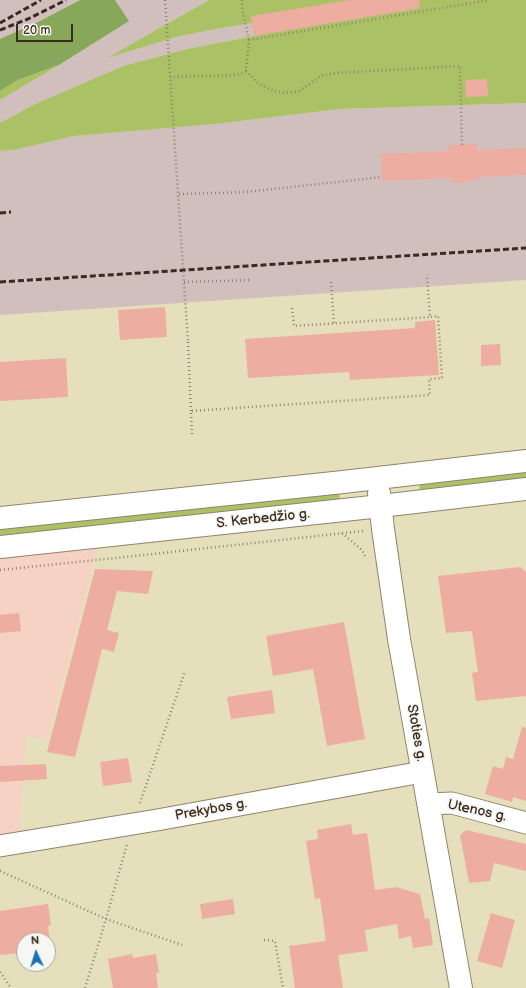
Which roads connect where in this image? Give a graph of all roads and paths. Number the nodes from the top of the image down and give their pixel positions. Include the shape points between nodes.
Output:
1 (165, 0) edge
2 (242, 0) edge
3 (490, 0) edge
4 (249, 40) junction
5 (246, 71) junction
6 (170, 77) junction
7 (462, 145) dead end
8 (382, 177) dead end
9 (178, 194) junction
10 (427, 276) dead end
11 (252, 280) dead end
12 (184, 282) junction
13 (331, 282) dead end
14 (292, 308) dead end
15 (430, 317) junction
16 (334, 323) junction
17 (191, 411) junction
18 (192, 434) dead end
19 (526, 461) edge
20 (378, 478) junction
21 (526, 489) edge
22 (381, 506) junction
23 (0, 518) edge
24 (383, 529) junction
25 (0, 547) edge
26 (0, 570) edge
27 (185, 671) dead end
28 (422, 772) junction
29 (428, 804) junction
30 (526, 822) edge
31 (132, 824) junction
32 (0, 846) edge
33 (0, 871) edge
34 (106, 919) junction
35 (264, 940) dead end
36 (182, 945) dead end
37 (0, 972) edge
38 (11, 988) edge
39 (85, 988) edge
40 (283, 988) edge
41 (461, 988) edge

1 - 6 path, bridge
2 - 4 path
3 - 4 path
4 - 5 path
5 - 6 path via 237,75
5 - 7 path via 258,83 285,93 299,91 321,76 460,66
6 - 9 path, bridge
8 - 9 path via 246,192
9 - 12 path, bridge
10 - 15 path
11 - 12 path
12 - 17 path, bridge
13 - 16 path
14 - 16 path via 294,326
15 - 16 path
15 - 17 path via 438,316 442,378 429,379 430,395
17 - 18 path
19 - 20 main road, S. Kerbedžio g.
20 - 22 main road, Stoties g.
20 - 23 main road, S. Kerbedžio g.
21 - 22 main road, S. Kerbedžio g.
22 - 24 main road, Stoties g.
22 - 25 main road, S. Kerbedžio g.
24 - 26 path
24 - 28 main road, Stoties g.
27 - 31 path
28 - 29 main road, Stoties g.
28 - 31 street, Prekybos g.
29 - 30 street, Utenos g. via 452,803
29 - 41 main road, Stoties g.
31 - 32 street, Prekybos g.
31 - 34 path
33 - 34 path
34 - 36 path
34 - 39 path
35 - 40 path via 275,941
37 - 38 path

